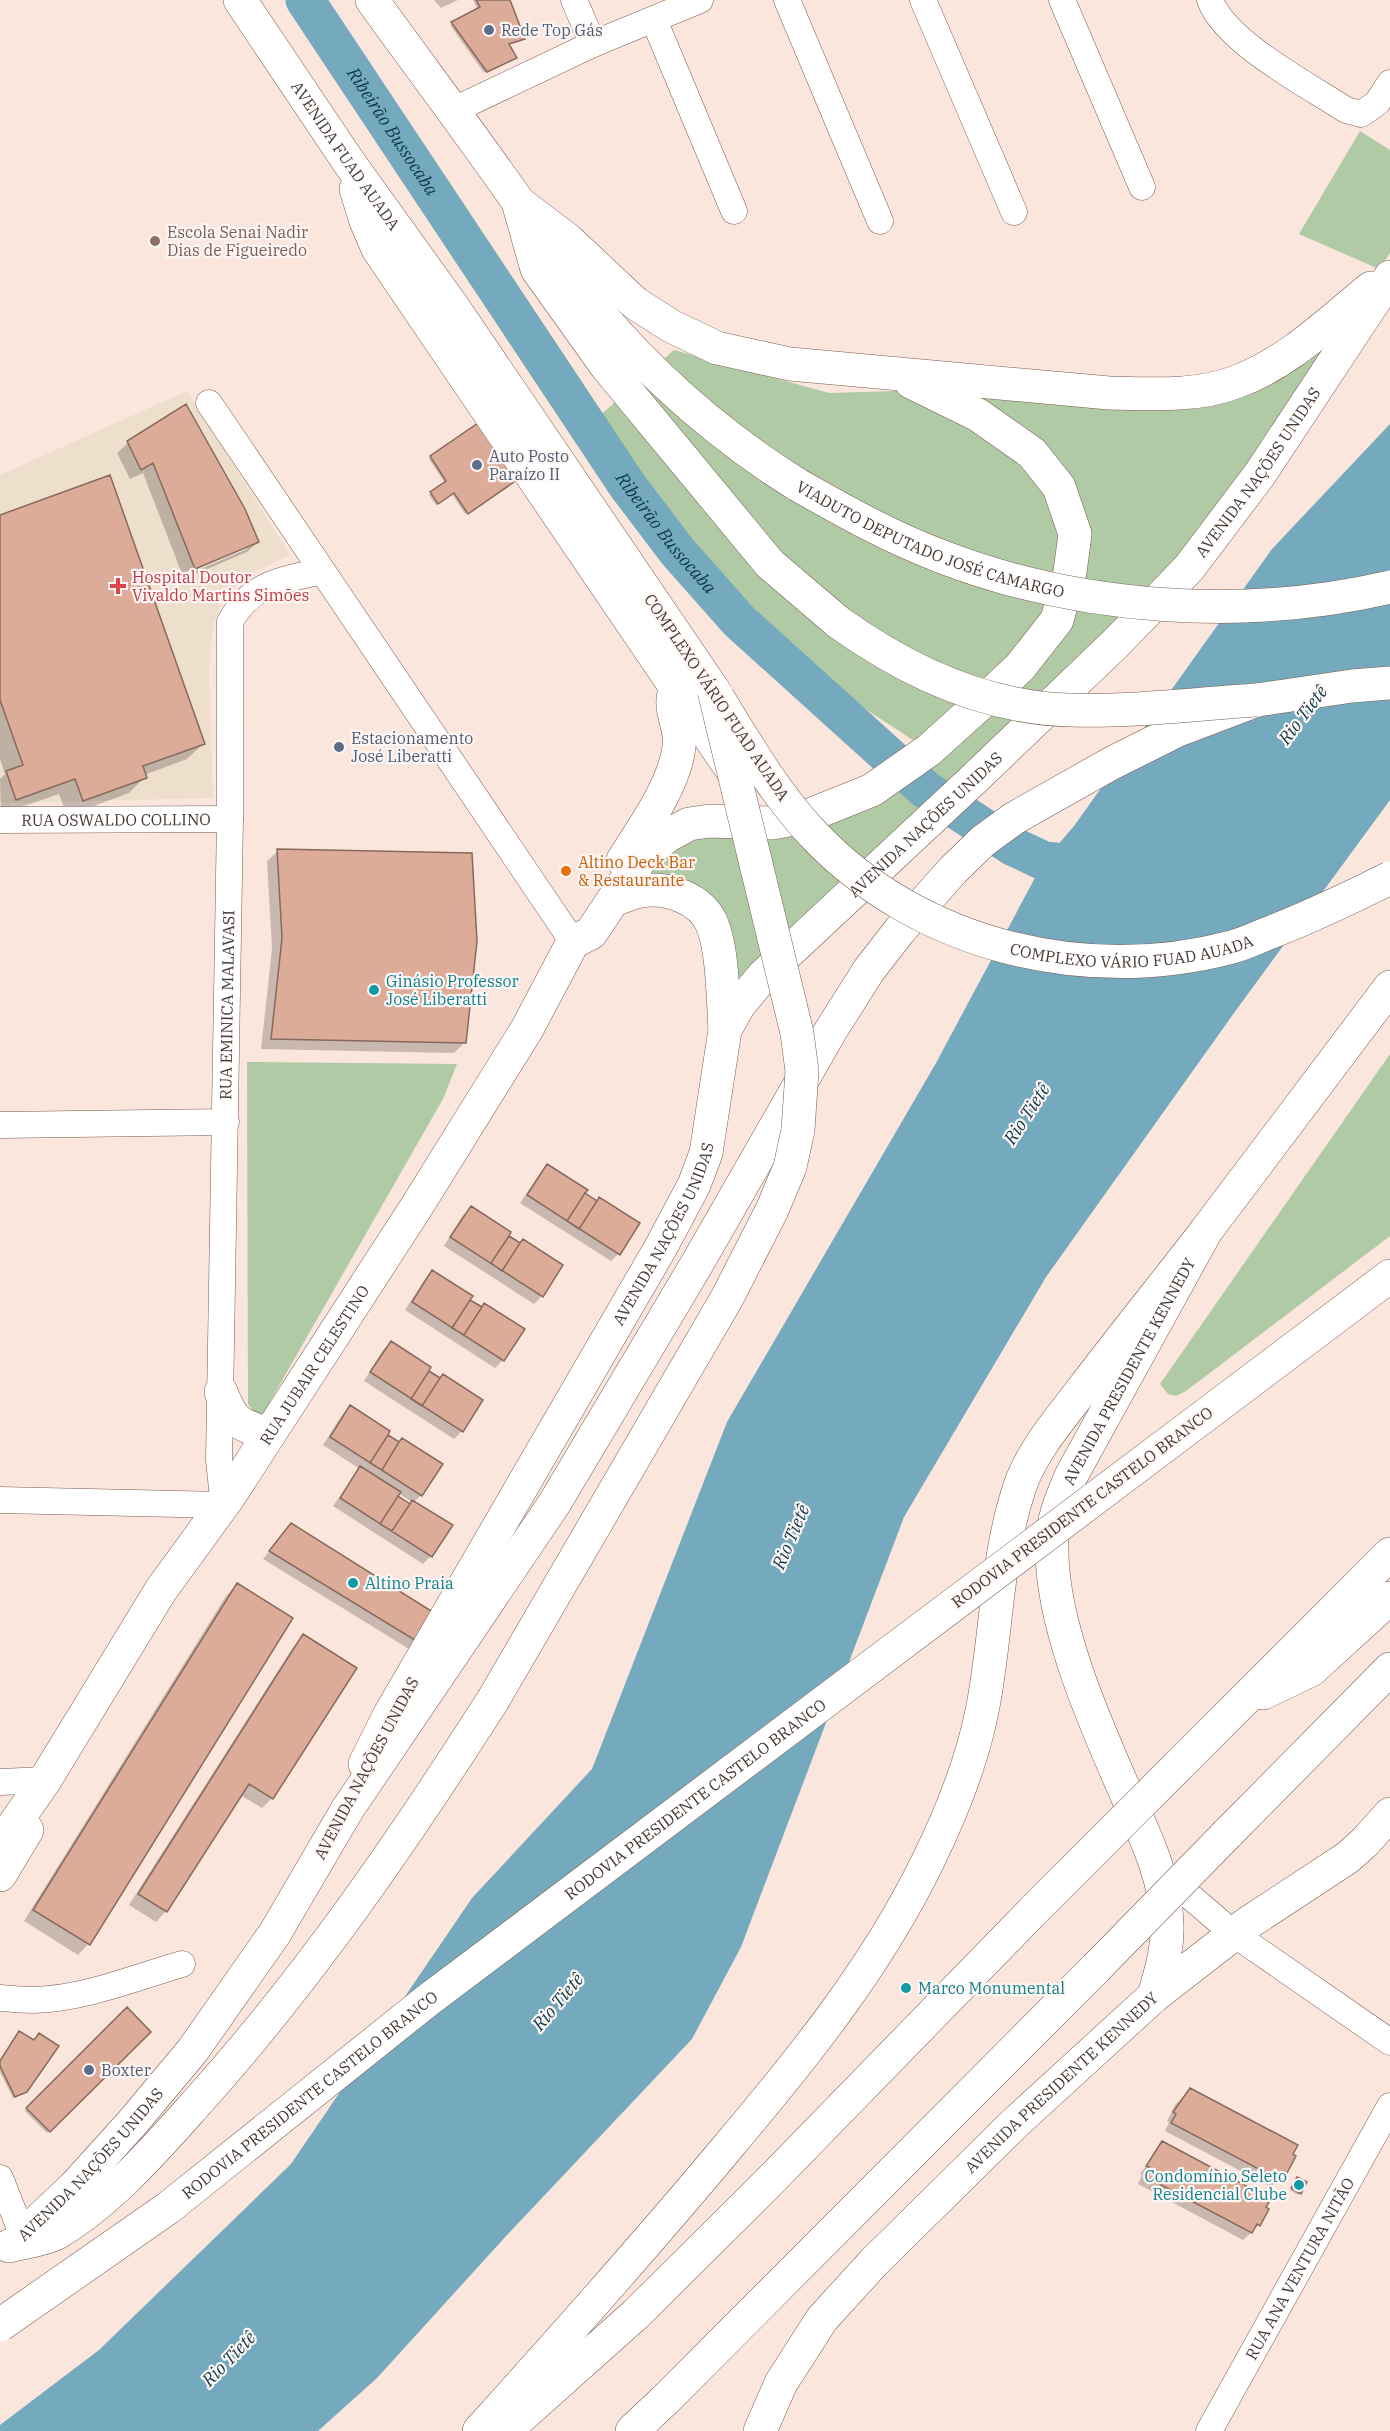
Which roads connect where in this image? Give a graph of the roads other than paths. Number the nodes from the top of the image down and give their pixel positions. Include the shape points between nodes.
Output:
1 (240, 0) edge
2 (372, 0) edge
3 (574, 0) edge
4 (700, 0) edge
5 (787, 0) edge
6 (923, 0) edge
7 (1062, 0) edge
8 (1215, 3) edge
9 (654, 20) junction
10 (593, 44) junction
11 (1390, 83) edge
12 (452, 111) junction
13 (348, 161) junction
14 (1142, 187) dead end
15 (518, 201) junction
16 (734, 211) dead end
17 (1014, 212) dead end
18 (880, 221) dead end
19 (1390, 272) edge
20 (1390, 277) edge
21 (453, 307) joint
22 (893, 373) junction
23 (209, 403) dead end
24 (322, 571) junction
25 (1390, 587) edge
26 (1390, 683) edge
27 (676, 685) junction
28 (714, 691) junction
29 (1257, 700) junction
30 (230, 819) junction
31 (0, 820) edge
32 (772, 823) junction
33 (1390, 878) edge
34 (614, 900) junction
35 (573, 942) junction
36 (1390, 987) edge
37 (725, 1030) junction
38 (226, 1122) junction
39 (0, 1125) edge
40 (1206, 1231) junction
41 (1390, 1276) edge
42 (221, 1392) junction
43 (269, 1434) junction
44 (0, 1500) edge
45 (225, 1502) junction
46 (1390, 1554) edge
47 (1390, 1598) edge
48 (1390, 1668) edge
49 (1237, 1706) junction
50 (45, 1779) junction
51 (0, 1782) edge
52 (347, 1810) junction
53 (1390, 1814) edge
54 (0, 1845) edge
55 (1157, 1868) junction
56 (0, 1875) edge
57 (1234, 1934) junction
58 (182, 1964) dead end
59 (0, 1979) edge
60 (1154, 1996) junction
61 (0, 1998) edge
62 (33, 2000) junction
63 (1390, 2042) edge
64 (1390, 2106) edge
65 (0, 2178) edge
66 (11, 2245) edge
67 (0, 2325) edge
68 (480, 2431) edge
69 (505, 2431) edge
70 (632, 2431) edge
71 (760, 2431) edge
72 (1209, 2431) edge

1 - 13 main road, AVENIDA FUAD AUADA
2 - 12 main road
3 - 10 street
4 - 9 street
5 - 18 street
6 - 17 street
7 - 14 street
8 - 11 street via 1232,32 1249,46 1346,110 1361,114 1377,103
9 - 10 street
9 - 16 street
10 - 12 street
12 - 15 main road
13 - 21 main road, AVENIDA FUAD AUADA
13 - 27 main road via 378,249
15 - 22 main road via 568,240 635,303 717,348 789,364
15 - 25 main road, VIADUTO DEPUTADO JOSÉ CAMARGO, bridge via 578,287 645,364 716,428 798,485 865,523 939,556 1037,586 1121,602 1213,606 1306,601
15 - 29 main road, bridge via 537,269 607,367 770,564 866,642 907,666 970,692 1008,702 1069,710
19 - 22 main road via 1278,362 1236,382 1201,390 1109,393
20 - 37 main road, AVENIDA NAÇÕES UNIDAS via 1260,474 1189,568 1116,643 763,976
21 - 28 main road, COMPLEXO VÁRIO FUAD AUADA
22 - 32 main road via 978,415 1032,453 1059,487 1075,534 1070,572 1057,620 1020,667 928,750 872,789 805,817
23 - 24 street
24 - 30 street, RUA EMINICA MALAVASI via 264,586 236,611 230,622
24 - 35 street
26 - 29 main road
27 - 32 main road via 716,748
27 - 35 main road, RUA JUBAIR CELESTINO via 672,702 681,734 675,765 645,825
28 - 33 main road, COMPLEXO VÁRIO FUAD AUADA, bridge via 771,784 813,835 850,869 896,900 935,922 987,943 1072,959 1112,963 1166,961 1233,947 1321,912
28 - 66 main road, bridge via 797,1033 802,1071 798,1130 790,1167 772,1210 727,1298 494,1700 411,1828 310,1966 237,2058 153,2151 100,2200 55,2234
29 - 52 main road, bridge via 1178,730 1012,819 953,870 900,930 831,1030 554,1504
30 - 31 street, RUA OSWALDO COLLINO
30 - 38 street, RUA EMINICA MALAVASI
32 - 34 main road via 689,824 644,855
34 - 35 main road via 591,933
34 - 37 main road via 640,891 657,891 682,896 701,908 712,924 718,952
35 - 43 main road, RUA JUBAIR CELESTINO via 527,1029 478,1109
36 - 40 main road, AVENIDA PRESIDENTE KENNEDY
37 - 52 main road, AVENIDA NAÇÕES UNIDAS via 711,1128 694,1185 390,1714
38 - 39 street
38 - 42 street, RUA EMINICA MALAVASI
40 - 55 main road, AVENIDA PRESIDENTE KENNEDY via 1071,1476 1060,1500 1052,1540 1058,1596 1074,1660 1096,1724
40 - 68 main road via 1065,1412 1021,1483 996,1597 983,1707 967,1770 900,1916 797,2064 624,2269
41 - 67 main road, RODOVIA PRESIDENTE CASTELO BRANCO, bridge via 447,1986 168,2208
42 - 43 main road via 230,1414 246,1427
42 - 45 street, RUA EMINICA MALAVASI via 219,1460
43 - 45 main road, RUA JUBAIR CELESTINO
44 - 45 street
45 - 50 main road, RUA JUBAIR CELESTINO via 161,1590
46 - 49 main road
47 - 49 main road via 1311,1670
48 - 70 main road, bridge
49 - 69 main road, bridge via 636,2314
50 - 51 street
50 - 54 main road, RUA JUBAIR CELESTINO
50 - 56 main road, RUA JUBAIR CELESTINO via 34,1819
52 - 66 main road, AVENIDA NAÇÕES UNIDAS via 275,1933 193,2050 75,2186
53 - 57 main road via 1347,1858
55 - 57 street
55 - 60 main road, AVENIDA PRESIDENTE KENNEDY via 1163,1888 1167,1947
57 - 60 main road
57 - 63 street
58 - 62 street via 82,1992
59 - 62 street
60 - 71 main road, AVENIDA PRESIDENTE KENNEDY via 1015,2123 847,2291 806,2341 781,2383
61 - 62 street
64 - 72 street, RUA ANA VENTURA NITÃO
65 - 66 street

